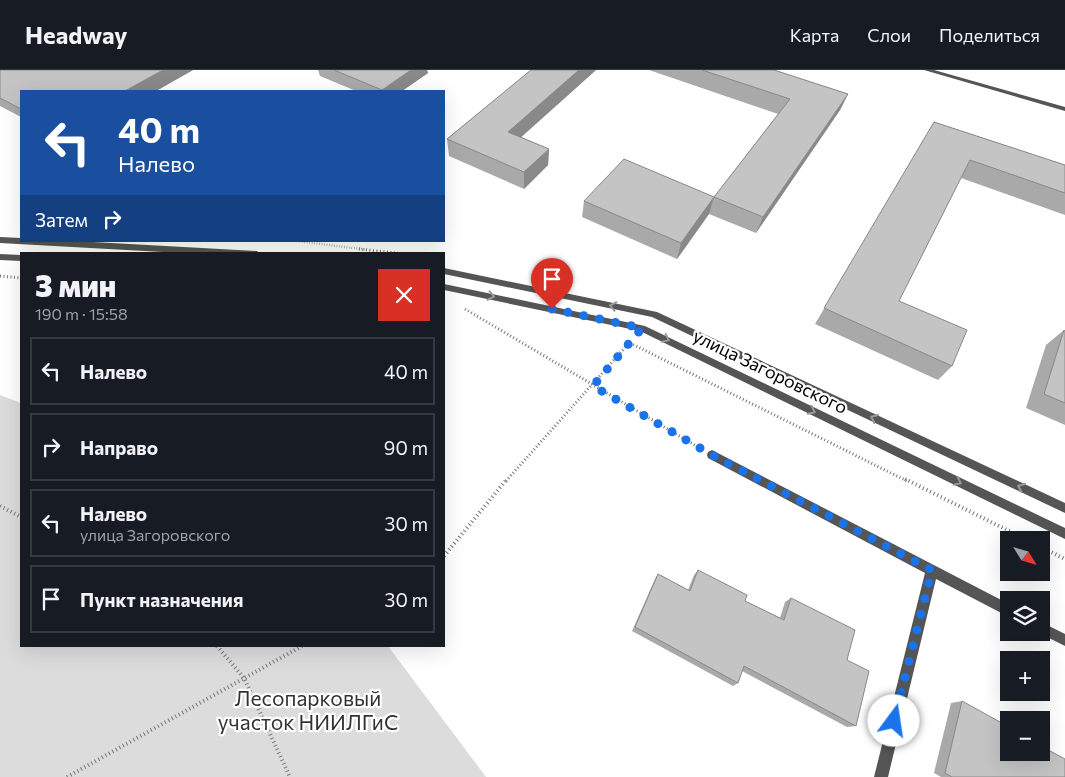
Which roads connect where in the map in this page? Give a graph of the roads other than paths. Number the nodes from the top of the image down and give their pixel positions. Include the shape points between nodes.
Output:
1 (926, 70) edge
2 (1065, 109) edge
3 (0, 240) edge
4 (20, 241) edge
5 (37, 242) edge
6 (220, 252) edge
7 (0, 257) edge
8 (20, 258) edge
9 (445, 272) edge
10 (445, 286) edge
11 (712, 455) road end
12 (1065, 508) edge
13 (1065, 534) edge
14 (932, 570) junction
15 (1000, 606) edge
16 (1050, 632) edge
17 (1065, 640) edge
18 (881, 777) edge

1 - 2 street
3 - 4 street
5 - 6 street
7 - 8 street
12 -> 9 street, улица Загоровского via 654,314
10 -> 13 street, улица Загоровского via 642,328
11 - 14 street
14 - 15 street
14 - 18 street
16 - 17 street

